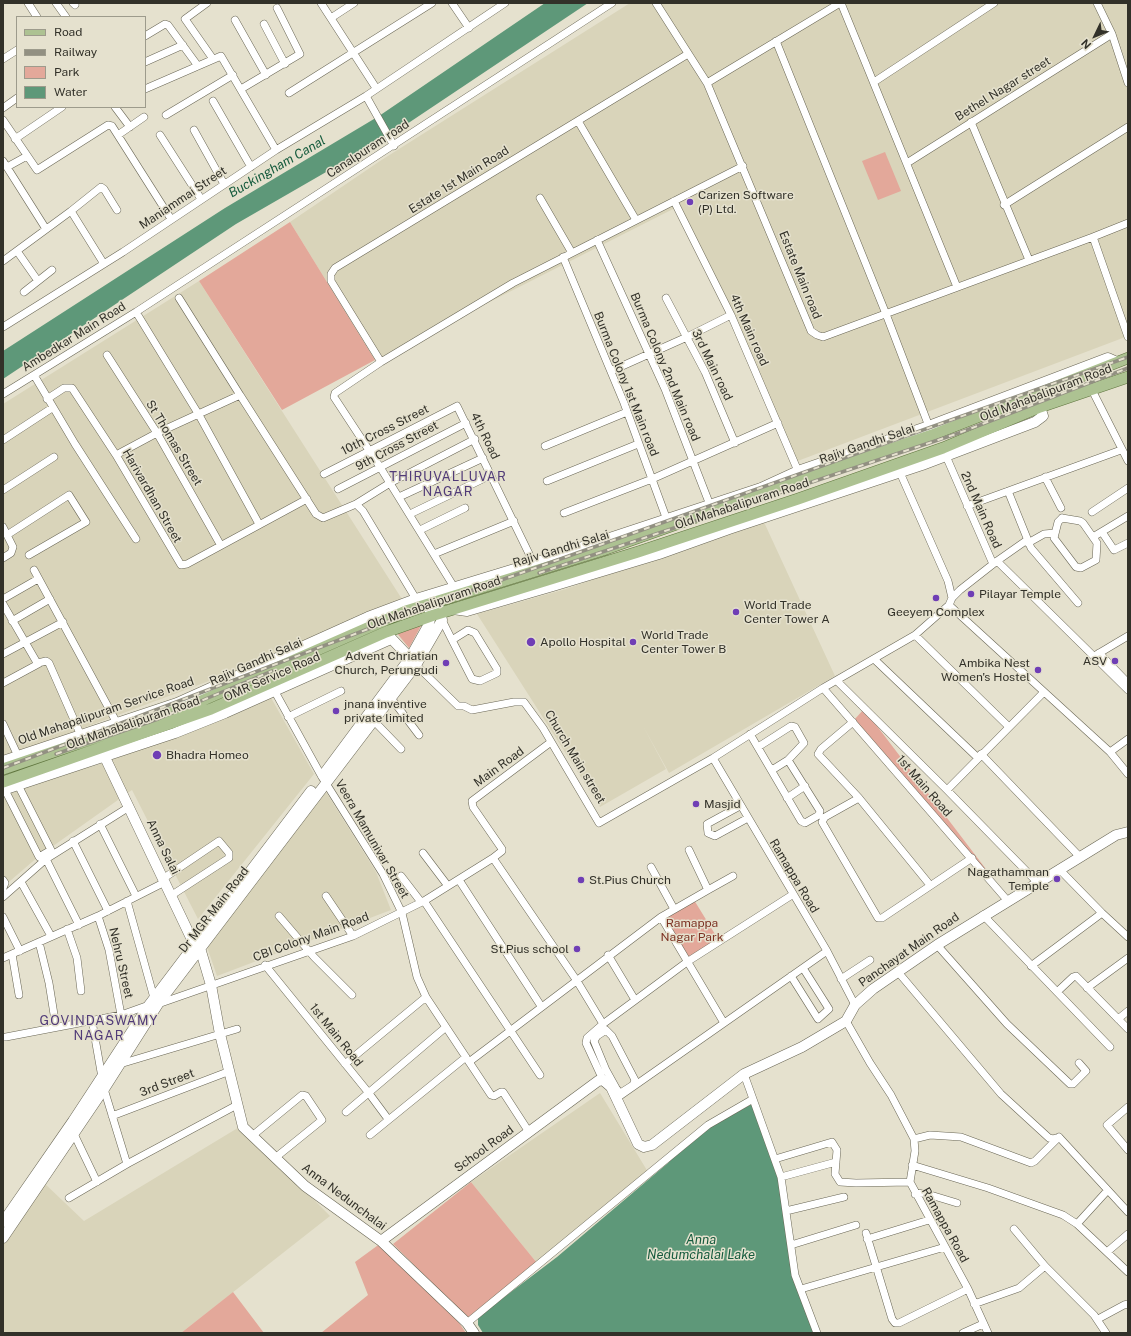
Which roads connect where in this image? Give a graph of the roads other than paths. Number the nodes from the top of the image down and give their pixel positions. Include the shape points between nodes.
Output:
1 (28, 3) edge
2 (56, 3) edge
3 (207, 3) edge
4 (321, 3) edge
5 (354, 3) edge
6 (432, 3) edge
7 (505, 3) edge
8 (612, 3) edge
9 (656, 3) edge
10 (840, 3) edge
11 (994, 3) edge
12 (1097, 3) edge
13 (454, 4) edge
14 (277, 8) dead end
15 (36, 16) edge
16 (65, 16) edge
17 (331, 18) junction
18 (235, 20) dead end
19 (264, 24) dead end
20 (469, 28) junction
21 (1112, 34) junction
22 (146, 35) edge
23 (776, 41) junction
24 (184, 44) junction
25 (16, 51) edge
26 (353, 54) junction
27 (688, 54) junction
28 (3, 59) edge
29 (213, 59) junction
30 (146, 62) edge
31 (286, 64) junction
32 (198, 66) junction
33 (233, 75) junction
34 (266, 75) junction
35 (874, 82) junction
36 (708, 83) junction
37 (1128, 83) edge
38 (376, 88) junction
39 (146, 89) edge
40 (241, 89) junction
41 (289, 93) dead end
42 (16, 99) edge
43 (367, 99) junction
44 (213, 101) dead end
45 (3, 108) edge
46 (61, 108) edge
47 (116, 108) edge
48 (166, 115) dead end
49 (144, 117) dead end
50 (3, 120) edge
51 (578, 121) junction
52 (971, 122) junction
53 (130, 127) junction
54 (1128, 127) edge
55 (194, 130) dead end
56 (160, 134) dead end
57 (118, 135) junction
58 (15, 139) junction
59 (392, 143) junction
60 (276, 150) junction
61 (27, 156) junction
62 (907, 163) junction
63 (5, 164) edge
64 (743, 166) junction
65 (251, 167) junction
66 (224, 184) junction
67 (540, 198) dead end
68 (201, 199) junction
69 (674, 201) junction
70 (1004, 205) junction
71 (117, 210) dead end
72 (71, 211) junction
73 (171, 219) junction
74 (636, 220) junction
75 (1128, 223) edge
76 (46, 229) junction
77 (1093, 237) junction
78 (597, 240) junction
79 (17, 251) junction
80 (572, 253) junction
81 (563, 257) junction
82 (1029, 260) junction
83 (3, 261) edge
84 (104, 264) junction
85 (52, 270) dead end
86 (38, 281) junction
87 (957, 287) junction
88 (24, 292) dead end
89 (179, 298) dead end
90 (666, 298) dead end
91 (136, 312) junction
92 (731, 314) junction
93 (886, 314) junction
94 (3, 327) edge
95 (687, 337) junction
96 (1128, 338) edge
97 (649, 354) junction
98 (107, 355) dead end
99 (1128, 358) edge
100 (381, 362) junction
101 (611, 371) junction
102 (34, 375) junction
103 (1128, 377) edge
104 (1092, 388) junction
105 (3, 394) edge
106 (240, 395) junction
107 (47, 399) junction
108 (458, 406) joint
109 (1040, 407) junction
110 (52, 408) junction
111 (627, 412) junction
112 (199, 415) junction
113 (466, 423) junction
114 (778, 424) junction
115 (931, 431) junction
116 (157, 433) junction
117 (474, 439) junction
118 (3, 440) edge
119 (736, 443) junction
120 (638, 444) junction
121 (545, 446) dead end
122 (1121, 450) junction
123 (369, 451) junction
124 (116, 455) junction
125 (946, 456) junction
126 (54, 457) dead end
127 (483, 458) junction
128 (693, 460) junction
129 (1128, 461) edge
130 (380, 467) junction
131 (898, 469) junction
132 (798, 471) junction
133 (324, 474) dead end
134 (491, 475) junction
135 (1045, 477) junction
136 (652, 479) junction
137 (547, 481) dead end
138 (390, 483) junction
139 (1128, 488) edge
140 (338, 489) dead end
141 (3, 490) edge
142 (1008, 492) junction
143 (758, 493) junction
144 (399, 498) junction
145 (307, 499) junction
146 (356, 504) junction
147 (710, 505) junction
148 (967, 506) junction
149 (465, 508) dead end
150 (723, 508) junction
151 (1061, 508) dead end
152 (1092, 512) dead end
153 (564, 513) dead end
154 (410, 514) junction
155 (1128, 516) edge
156 (667, 520) junction
157 (514, 521) junction
158 (728, 522) junction
159 (259, 524) junction
160 (3, 528) edge
161 (420, 530) junction
162 (1102, 532) junction
163 (1055, 533) junction
164 (7, 535) junction
165 (1093, 537) junction
166 (136, 539) dead end
167 (1027, 542) junction
168 (1128, 543) edge
169 (220, 544) junction
170 (434, 554) junction
171 (28, 555) dead end
172 (3, 558) edge
173 (995, 562) junction
174 (535, 567) junction
175 (34, 570) dead end
176 (38, 578) junction
177 (562, 580) junction
178 (454, 587) junction
179 (3, 599) edge
180 (50, 599) junction
181 (416, 599) junction
182 (950, 602) junction
183 (432, 603) junction
184 (1078, 603) dead end
185 (3, 604) edge
186 (441, 614) junction
187 (12, 621) junction
188 (63, 622) junction
189 (916, 634) junction
190 (389, 636) junction
191 (1128, 636) edge
192 (452, 640) junction
193 (25, 642) junction
194 (3, 654) edge
195 (1097, 655) junction
196 (874, 659) junction
197 (413, 662) junction
198 (40, 663) junction
199 (837, 681) junction
200 (3, 683) edge
201 (1128, 683) edge
202 (823, 688) junction
203 (274, 690) junction
204 (1128, 690) edge
205 (341, 691) dead end
206 (1044, 692) junction
207 (391, 698) junction
208 (288, 717) junction
209 (374, 721) junction
210 (853, 722) junction
211 (3, 724) edge
212 (119, 727) junction
213 (1009, 727) junction
214 (750, 734) junction
215 (419, 735) dead end
216 (82, 738) junction
217 (1128, 738) edge
218 (551, 742) junction
219 (758, 747) junction
220 (400, 749) dead end
221 (102, 752) junction
222 (1110, 752) junction
223 (18, 756) junction
224 (979, 756) junction
225 (713, 758) junction
226 (788, 760) junction
227 (3, 762) edge
228 (3, 769) edge
229 (772, 770) junction
230 (1128, 774) edge
231 (324, 779) junction
232 (18, 785) junction
233 (805, 786) junction
234 (3, 787) edge
235 (947, 790) junction
236 (787, 798) junction
237 (859, 798) junction
238 (129, 806) junction
239 (740, 806) junction
240 (748, 818) junction
241 (100, 824) junction
242 (1127, 834) edge
243 (73, 841) junction
244 (689, 850) dead end
245 (423, 854) dead end
246 (496, 856) junction
247 (1080, 857) junction
248 (972, 858) junction
249 (46, 859) junction
250 (651, 867) dead end
251 (1059, 869) junction
252 (401, 876) dead end
253 (734, 876) dead end
254 (3, 880) edge
255 (165, 880) junction
256 (459, 880) junction
257 (21, 882) junction
258 (1037, 882) junction
259 (930, 885) junction
260 (448, 886) junction
261 (3, 888) edge
262 (708, 890) junction
263 (172, 895) junction
264 (792, 895) junction
265 (136, 896) junction
266 (326, 896) dead end
267 (3, 897) edge
268 (1008, 900) junction
269 (127, 901) junction
270 (422, 902) junction
271 (674, 909) junction
272 (108, 911) junction
273 (402, 913) junction
274 (1102, 913) junction
275 (983, 915) junction
276 (98, 916) junction
277 (279, 916) dead end
278 (661, 916) junction
279 (3, 917) edge
280 (79, 925) junction
281 (67, 929) junction
282 (51, 936) junction
283 (353, 936) junction
284 (1128, 937) edge
285 (39, 942) junction
286 (937, 945) junction
287 (197, 946) junction
288 (20, 951) junction
289 (308, 951) junction
290 (827, 951) junction
291 (12, 954) junction
292 (608, 955) junction
293 (3, 958) edge
294 (1128, 958) edge
295 (870, 960) dead end
296 (688, 962) junction
297 (265, 965) junction
298 (1031, 966) junction
299 (803, 968) junction
300 (898, 972) junction
301 (791, 976) junction
302 (841, 978) junction
303 (577, 981) junction
304 (211, 985) junction
305 (1087, 988) junction
306 (81, 991) dead end
307 (1056, 992) junction
308 (19, 995) dead end
309 (352, 995) dead end
310 (426, 996) junction
311 (636, 1000) junction
312 (154, 1002) junction
313 (855, 1005) junction
314 (541, 1006) junction
315 (1128, 1010) edge
316 (121, 1015) junction
317 (1118, 1019) junction
318 (92, 1021) junction
319 (846, 1021) junction
320 (724, 1023) junction
321 (602, 1024) junction
322 (56, 1027) junction
323 (446, 1027) junction
324 (237, 1029) dead end
325 (1128, 1029) edge
326 (509, 1032) junction
327 (220, 1034) junction
328 (6, 1037) dead end
329 (1110, 1047) dead end
330 (467, 1060) junction
331 (1079, 1063) dead end
332 (120, 1064) junction
333 (345, 1064) junction
334 (230, 1071) junction
335 (744, 1074) junction
336 (540, 1075) dead end
337 (604, 1075) junction
338 (102, 1078) junction
339 (104, 1089) junction
340 (368, 1092) junction
341 (617, 1098) junction
342 (753, 1099) junction
343 (236, 1106) junction
344 (1128, 1107) edge
345 (346, 1112) dead end
346 (112, 1116) junction
347 (388, 1119) junction
348 (529, 1132) junction
349 (74, 1134) junction
350 (370, 1135) dead end
351 (252, 1136) junction
352 (1059, 1136) junction
353 (914, 1138) junction
354 (1128, 1150) edge
355 (276, 1158) junction
356 (775, 1159) junction
357 (836, 1162) junction
358 (127, 1164) junction
359 (912, 1166) junction
360 (781, 1177) junction
361 (97, 1182) junction
362 (910, 1182) junction
363 (1107, 1191) junction
364 (915, 1194) junction
365 (844, 1196) dead end
366 (70, 1198) dead end
367 (957, 1203) dead end
368 (786, 1211) junction
369 (1128, 1212) edge
370 (929, 1220) junction
371 (3, 1222) edge
372 (1077, 1224) junction
373 (856, 1225) dead end
374 (1014, 1229) dead end
375 (1128, 1234) edge
376 (3, 1238) edge
377 (381, 1241) junction
378 (790, 1245) junction
379 (945, 1247) junction
380 (1107, 1252) junction
381 (1045, 1266) junction
382 (875, 1267) junction
383 (1128, 1272) edge
384 (801, 1289) junction
385 (968, 1289) junction
386 (974, 1304) junction
387 (1128, 1304) edge
388 (1098, 1319) junction
389 (467, 1323) junction
390 (983, 1324) junction
391 (474, 1333) edge
392 (817, 1333) edge
393 (963, 1333) edge
394 (988, 1333) edge
395 (1106, 1333) edge

1 - 15 street
2 - 16 street
3 - 29 street via 185,19
4 - 17 street
5 - 17 street
6 - 26 street
7 - 20 street
8 - 59 street, Canalpuram road
9 - 27 street, Estate Main road
10 - 23 street
10 - 35 street
11 - 35 street
12 - 21 street
13 - 20 street
14 - 31 street via 301,52 298,57
17 - 26 street
18 - 34 street
19 - 31 street
20 - 38 street
21 - 37 street
21 - 52 street, Bethel Nagar street
22 - 24 street via 165,24 171,27
23 - 36 street
23 - 93 street
24 - 30 street
24 - 32 street
25 - 28 street
26 - 38 street
26 - 41 street
27 - 36 street, Estate Main road
27 - 51 street, Estate 1st Main Road
29 - 32 street
29 - 33 street via 222,57
31 - 34 street
32 - 39 street
33 - 40 street
33 - 48 street
34 - 40 street
35 - 62 street
36 - 64 street, Estate Main road
38 - 43 street, Maniammai Street
40 - 60 street
42 - 45 street
43 - 59 street
43 - 60 street, Maniammai Street
44 - 65 street
46 - 58 street
47 - 53 street
49 - 53 street
50 - 58 street
51 - 74 street
51 - 100 street, Estate 1st Main Road via 333,271 331,281
52 - 62 street, Bethel Nagar street
52 - 70 street
53 - 57 street
54 - 70 street
55 - 66 street
56 - 68 street
57 - 61 street via 110,125 40,170 36,169
57 - 73 street
58 - 61 street
59 - 91 street, Canalpuram road
60 - 65 street, Maniammai Street
61 - 63 street
62 - 87 street
63 - 76 street
64 - 69 street
64 - 93 street, Estate Main road via 811,331 823,337
65 - 66 street, Maniammai Street
66 - 68 street, Maniammai Street
67 - 80 street
68 - 73 street, Maniammai Street
69 - 74 street
69 - 92 street, 4th Main road
70 - 82 street
71 - 72 street via 101,187
72 - 76 street
72 - 84 street
73 - 84 street, Maniammai Street
74 - 78 street
75 - 77 street, Estate Main road
76 - 79 street
77 - 82 street, Estate Main road
77 - 96 street
78 - 80 street
78 - 97 street, Burma Colony 2nd Main road
79 - 83 street
79 - 86 street
80 - 81 street
81 - 100 street via 487,298
81 - 101 street, Burma Colony 1st Main road
82 - 87 street, Estate Main road
84 - 94 street, Maniammai Street
85 - 86 street
86 - 88 street
87 - 93 street, Estate Main road
89 - 106 street
90 - 95 street, 3rd Main road
91 - 102 street, Ambedkar Main Road
91 - 112 street
92 - 95 street
92 - 114 street, 4th Main road
93 - 115 street
95 - 97 street
95 - 119 street, 3rd Main road
97 - 101 street
97 - 128 street, Burma Colony 2nd Main road
98 - 116 street, St Thomas Street
99 - 115 main road, Rajiv Gandhi Salai
100 - 123 street via 333,395
101 - 111 street, Burma Colony 1st Main road
102 - 105 street, Ambedkar Main Road
102 - 107 street
103 - 104 main road, Old Mahabalipuram Road
104 - 109 main road, Old Mahabalipuram Road
104 - 122 street
106 - 112 street
106 - 145 street
107 - 110 street
107 - 124 street, Harivardhan Street via 64,388 72,388
108 - 113 street, 4th Road
108 - 123 street, 10th Cross Street
109 - 125 street via 1043,416 1035,422
109 - 131 main road, Old Mahabalipuram Road
110 - 118 street
110 - 166 street
111 - 120 street, Burma Colony 1st Main road
111 - 121 street
112 - 116 street
112 - 159 street
113 - 117 street, 4th Road
113 - 130 street, 9th Cross Street
114 - 119 street
114 - 132 street, 4th Main road
115 - 132 street, Old Mahapalipuram Service Road
115 - 143 main road, Rajiv Gandhi Salai via 832,469
116 - 124 street
116 - 169 street, St Thomas Street
117 - 127 street, 4th Road
117 - 138 street
119 - 128 street
120 - 136 street, Burma Colony 1st Main road
120 - 137 street
122 - 129 street
122 - 135 street
123 - 130 street
123 - 133 street, 10th Cross Street
124 - 169 street, Harivardhan Street via 179,564 184,565
125 - 131 street
125 - 148 street, 2nd Main Road
126 - 141 street
127 - 134 street, 4th Road
127 - 144 street
128 - 136 street
128 - 147 street, Burma Colony 2nd Main road
130 - 138 street
130 - 140 street, 9th Cross Street
131 - 158 main road, Old Mahabalipuram Road
131 - 177 street via 659,554
131 - 182 street via 948,581
132 - 143 street, Old Mahapalipuram Service Road
134 - 154 street
134 - 157 street, 4th Road
135 - 142 street
135 - 151 street
136 - 153 street
136 - 156 street, Burma Colony 1st Main road
138 - 144 street
138 - 146 street
139 - 152 street
142 - 148 street
142 - 167 street
143 - 147 street, Old Mahapalipuram Service Road
143 - 150 main road, Rajiv Gandhi Salai
144 - 154 street
145 - 146 street via 316,514 323,518
145 - 159 street, Harivardhan Street
146 - 181 street via 363,511
147 - 156 street, Old Mahapalipuram Service Road
148 - 173 street, 2nd Main Road
149 - 161 street
150 - 158 main road
150 - 174 main road, Rajiv Gandhi Salai via 603,550
154 - 161 street
155 - 162 street
156 - 174 street, Old Mahapalipuram Service Road
157 - 170 street
157 - 174 street, 4th Road
158 - 177 main road, Old Mahabalipuram Road
159 - 169 street, Harivardhan Street
160 - 164 street
161 - 170 street
162 - 165 street
162 - 168 street via 1114,550
163 - 165 street via 1062,518 1082,521
163 - 165 street via 1054,538 1076,567 1081,568 1096,560 1097,546
163 - 167 street via 1044,534
164 - 171 street via 69,495 86,522
164 - 172 street via 13,549
167 - 173 street
167 - 184 street
170 - 178 street
173 - 182 street, 2nd Main Road
173 - 195 street
174 - 178 street, Old Mahapalipuram Service Road
174 - 183 main road, Rajiv Gandhi Salai
175 - 176 street
176 - 179 street
176 - 180 street
177 - 186 main road, Old Mahabalipuram Road
178 - 181 street, Old Mahapalipuram Service Road
180 - 187 street
180 - 188 street
181 - 212 street, Old Mahapalipuram Service Road via 368,617
182 - 189 street, 2nd Main Road
182 - 206 street
183 - 186 street
183 - 212 main road, Rajiv Gandhi Salai via 406,611 192,705
185 - 187 street
186 - 190 main road, Old Mahabalipuram Road
186 - 192 street
186 - 197 street, Dr MGR Main Road via 428,626
187 - 193 street
188 - 193 street
188 - 212 street
189 - 196 street, 2nd Main Road
189 - 213 street
190 - 197 street, Church Main street
190 - 203 street, OMR Service Road
190 - 221 main road, Old Mahabalipuram Road
191 - 195 street
192 - 192 street via 472,679 480,681 497,673 475,633 468,630
193 - 194 street
193 - 198 street via 36,661
195 - 201 street
195 - 204 street
196 - 199 street, 2nd Main Road
196 - 224 street
197 - 207 street, Dr MGR Main Road
197 - 218 street, Church Main street via 458,706 472,710 524,702
197 - 231 street, Dr MGR Main Road
198 - 200 street
198 - 216 street via 46,660 49,663
199 - 202 street, 2nd Main Road
199 - 235 street
202 - 210 street, 1st Main Road
202 - 214 street, 2nd Main Road
203 - 208 street, Veera Mamunivar Street
203 - 221 street, OMR Service Road via 175,733
205 - 208 street
206 - 213 street
206 - 222 street
207 - 209 street, Dr MGR Main Road
207 - 215 street
208 - 231 street, Veera Mamunivar Street
209 - 220 street
209 - 231 street, Dr MGR Main Road
210 - 237 street via 821,748 818,754
210 - 248 street, 1st Main Road
211 - 223 street
212 - 216 main road, Rajiv Gandhi Salai
213 - 224 street
214 - 219 street
214 - 225 street, 2nd Main Road
216 - 223 street, Old Mahapalipuram Service Road
216 - 228 main road, Rajiv Gandhi Salai
217 - 222 street
218 - 225 street, Church Main street via 599,823
218 - 246 street, Main Road via 472,801 473,807 502,848
219 - 226 street via 791,726 794,727 804,743
219 - 229 street
221 - 232 street, OMR Service Road
221 - 234 main road, Old Mahabalipuram Road
221 - 238 street, Anna Salai
222 - 230 street
223 - 227 street, Old Mahapalipuram Service Road
224 - 235 street
224 - 247 street
225 - 239 street, Ramappa Road
226 - 229 street
226 - 233 street
229 - 236 street
231 - 273 street, Veera Mamunivar Street via 383,874
231 - 287 street, Dr MGR Main Road via 278,849
232 - 234 street, OMR Service Road
232 - 234 street via 51,850 39,857
233 - 236 street
233 - 236 street via 820,811 819,815 802,823
235 - 258 street
237 - 259 street
237 - 259 street via 824,817 822,822 876,917 881,919
238 - 241 street
238 - 255 street, Anna Salai
239 - 240 street, Ramappa Road
239 - 240 street via 707,824 708,834 715,836
240 - 264 street, Ramappa Road
241 - 243 street
241 - 265 street
242 - 247 street, Panchayat Main Road via 1116,835
243 - 249 street
243 - 272 street
244 - 262 street
245 - 260 street
246 - 256 street, CBI Colony Main Road
246 - 303 street
247 - 251 street, Panchayat Main Road
248 - 259 street
248 - 268 street, 1st Main Road
249 - 257 street
249 - 280 street
250 - 271 street
251 - 258 street, Panchayat Main Road
251 - 274 street
252 - 270 street
253 - 262 street
254 - 261 street
255 - 263 street, Anna Salai
255 - 263 street via 219,841 229,853 229,858
255 - 265 street
256 - 260 street, CBI Colony Main Road
256 - 314 street
257 - 267 street
257 - 282 street
258 - 268 street, Panchayat Main Road
260 - 270 street, CBI Colony Main Road
262 - 271 street
263 - 287 street, Anna Salai
264 - 290 street, Ramappa Road
264 - 296 street
265 - 269 street
266 - 283 street
268 - 275 street, Panchayat Main Road
269 - 272 street
269 - 312 street
270 - 273 street, CBI Colony Main Road
270 - 326 street
271 - 278 street
272 - 276 street
273 - 283 street, CBI Colony Main Road
273 - 310 street, Veera Mamunivar Street via 417,977
274 - 284 street
274 - 298 street
275 - 286 street, Panchayat Main Road
275 - 298 street
276 - 280 street
276 - 316 street, Nehru Street via 109,950
277 - 289 street
278 - 292 street
278 - 296 street
279 - 288 street
280 - 281 street
281 - 282 street
281 - 306 street via 77,958
282 - 285 street
283 - 289 street, CBI Colony Main Road
285 - 288 street
285 - 322 street
286 - 300 street, Panchayat Main Road
286 - 331 street via 1007,1024 1070,1084 1086,1072
287 - 304 street, Anna Nedunchalai
287 - 312 street, Dr MGR Main Road
288 - 291 street
289 - 297 street, CBI Colony Main Road
289 - 309 street
290 - 299 street
290 - 302 street, Ramappa Road
291 - 293 street
291 - 308 street
292 - 303 street
292 - 311 street
294 - 305 street
295 - 302 street
296 - 311 street
296 - 320 street
297 - 304 street, CBI Colony Main Road
297 - 333 street, 1st Main Road
298 - 307 street
299 - 301 street
299 - 301 street via 829,1009 818,1019
300 - 313 street, Panchayat Main Road
300 - 352 street via 1001,1094 1049,1138
301 - 320 street
302 - 313 street, Ramappa Road
303 - 314 street
303 - 321 street
304 - 312 street, CBI Colony Main Road
304 - 327 street, Anna Nedunchalai
305 - 307 street via 1074,976
305 - 317 street
307 - 329 street
310 - 323 street, Veera Mamunivar Street
310 - 333 street
311 - 321 street
312 - 316 street, CBI Colony Main Road
312 - 332 street, Dr MGR Main Road
312 - 338 street, Dr MGR Main Road
313 - 319 street, Panchayat Main Road
314 - 326 street
315 - 317 street
316 - 318 street, CBI Colony Main Road
317 - 325 street
318 - 322 street, CBI Colony Main Road
318 - 338 street
319 - 335 street via 802,1047
319 - 353 street, Ramappa Road
320 - 341 street
321 - 337 street via 585,1041
322 - 328 street, CBI Colony Main Road
323 - 330 street, Veera Mamunivar Street
323 - 340 street
324 - 327 street
326 - 330 street
326 - 336 street
327 - 332 street
327 - 334 street, Anna Nedunchalai
330 - 347 street
330 - 348 street, Veera Mamunivar Street via 492,1095 504,1092
332 - 339 street, Dr MGR Main Road
333 - 340 street, 1st Main Road
334 - 343 street, Anna Nedunchalai
334 - 346 street, 3rd Street
335 - 341 street via 652,1145 638,1144
335 - 342 street
337 - 337 street via 594,1042 596,1036 608,1030 635,1083 619,1092
337 - 341 street
337 - 348 street, School Road
338 - 339 street
338 - 371 street, Dr MGR Main Road
339 - 346 street
339 - 349 street, Dr MGR Main Road
340 - 345 street
340 - 347 street, 1st Main Road
342 - 356 street
342 - 389 street via 708,1125
343 - 351 street, Anna Nedunchalai via 241,1123
343 - 358 street
344 - 354 street via 1107,1125
346 - 358 street
347 - 350 street
348 - 377 street, School Road
349 - 361 street
349 - 376 street, Dr MGR Main Road
351 - 355 street, Anna Nedunchalai
351 - 355 street via 302,1095 306,1096 322,1120
352 - 353 street via 1036,1161 1031,1163 961,1138 930,1135
352 - 363 street
353 - 359 street, Ramappa Road
355 - 377 street, Anna Nedunchalai via 305,1186
356 - 357 street via 832,1142 836,1150
356 - 360 street
357 - 360 street
357 - 362 street via 836,1177 842,1183
358 - 361 street
359 - 362 street, Ramappa Road
359 - 372 street via 988,1188 1063,1214
360 - 368 street
361 - 366 street
362 - 364 street, Ramappa Road
363 - 369 street
363 - 372 street
364 - 367 street via 924,1193
364 - 370 street, Ramappa Road
365 - 368 street
368 - 378 street
370 - 379 street, Ramappa Road
370 - 382 street via 866,1236
372 - 380 street
373 - 378 street
374 - 381 street
375 - 380 street
377 - 389 street, Anna Nedunchalai
378 - 384 street via 795,1275
379 - 382 street
379 - 385 street, Ramappa Road
380 - 383 street
381 - 386 street via 1019,1288
381 - 388 street
382 - 384 street
382 - 385 street via 895,1323
384 - 392 street
385 - 386 street, Ramappa Road
386 - 390 street, Ramappa Road
387 - 388 street
388 - 395 street
389 - 391 street, Anna Nedunchalai
390 - 393 street
390 - 394 street, Ramappa Road

